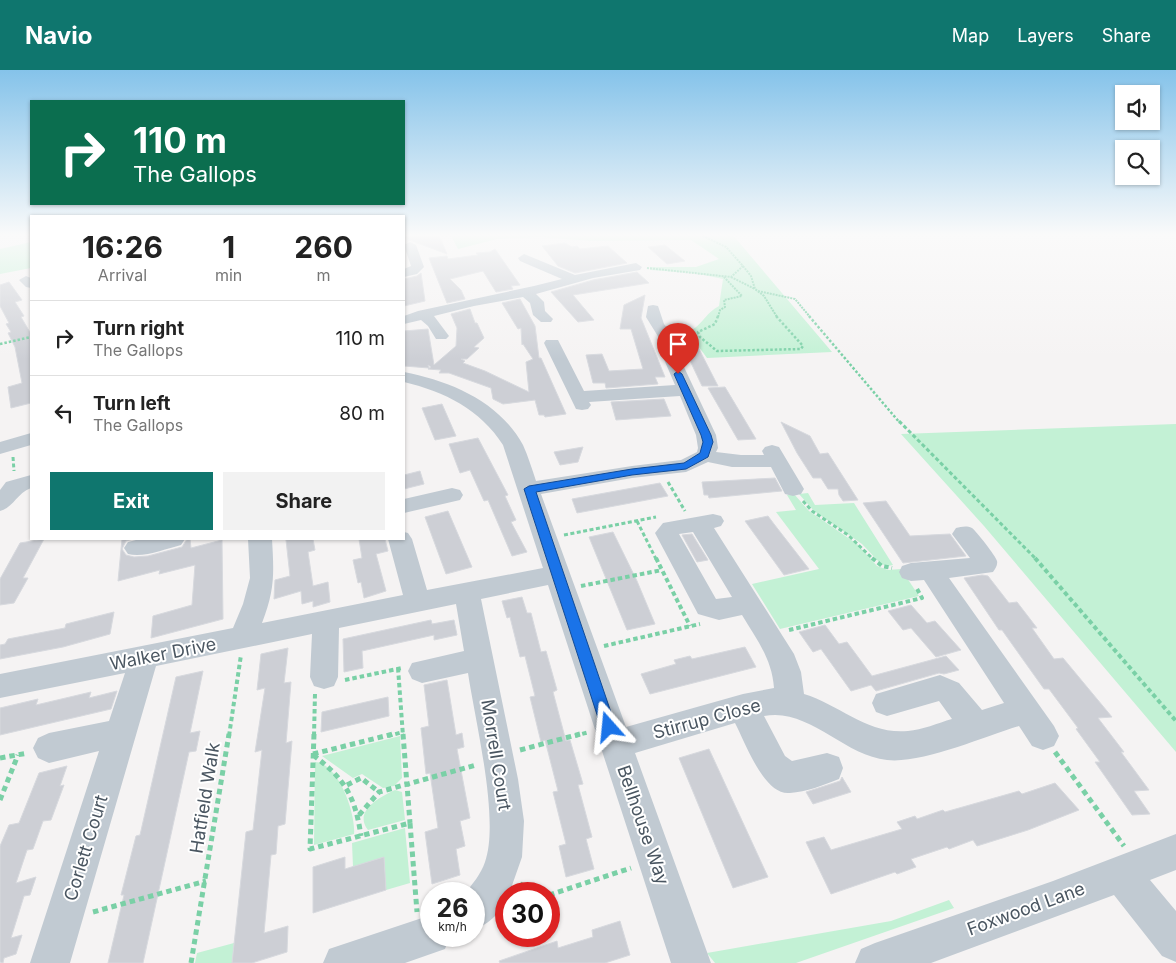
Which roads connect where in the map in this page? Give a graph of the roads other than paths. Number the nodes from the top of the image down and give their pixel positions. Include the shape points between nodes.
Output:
1 (566, 276) edge
2 (586, 276) edge
3 (574, 279) junction
4 (526, 292) junction
5 (424, 314) junction
6 (658, 314) dead end
7 (546, 319) dead end
8 (405, 320) edge
9 (441, 336) dead end
10 (552, 343) dead end
11 (405, 377) edge
12 (685, 390) junction
13 (705, 455) junction
14 (529, 489) junction
15 (793, 489) road end
16 (452, 495) dead end
17 (405, 506) edge
18 (964, 534) dead end
19 (169, 540) edge
20 (260, 540) edge
21 (400, 540) edge
22 (136, 548) dead end
23 (561, 582) junction
24 (467, 593) junction
25 (418, 603) junction
26 (749, 604) junction
27 (326, 621) junction
28 (243, 637) junction
29 (144, 658) junction
30 (479, 659) junction
31 (410, 670) road end
32 (324, 677) road end
33 (0, 686) edge
34 (790, 703) junction
35 (887, 703) dead end
36 (743, 707) junction
37 (1026, 710) junction
38 (976, 726) junction
39 (122, 732) junction
40 (1043, 736) road end
41 (615, 744) junction
42 (48, 748) dead end
43 (827, 768) dead end
44 (1176, 852) edge
45 (1129, 870) junction
46 (485, 898) edge
47 (420, 939) edge
48 (1176, 942) edge
49 (50, 963) edge
50 (342, 963) edge
51 (691, 963) edge
52 (875, 963) edge

1 - 3 street
2 - 3 street
3 - 4 street
4 - 5 street
4 - 7 street via 537,302 538,312
5 - 8 street
5 - 9 street
6 - 12 street via 668,350
10 - 12 street via 580,401
11 - 14 street, Bellhouse Way via 454,392 494,418 513,445
12 - 13 street via 706,435
13 - 14 street via 686,466
13 - 15 street via 740,463 774,456
14 - 23 street, Bellhouse Way
16 - 17 street
18 - 37 street via 985,560 984,566 916,571
19 - 22 street
20 - 28 street via 262,578
21 - 25 street
23 - 24 street, Walker Drive
23 - 41 street, Bellhouse Way
24 - 25 street, Walker Drive
24 - 30 street, Morrell Court
25 - 27 street, Walker Drive
26 - 26 street via 697,520 671,528 667,533 707,607 719,610
26 - 34 street via 788,672
27 - 28 street, Walker Drive
27 - 32 street
28 - 29 street, Walker Drive
29 - 33 street, Walker Drive
29 - 39 street, Corlett Court
30 - 31 street
30 - 46 street, Morrell Court via 507,824 506,849 499,873
34 - 36 street, Stirrup Close via 774,701
34 - 38 street, Stirrup Close via 809,709 859,737 885,745 908,746
35 - 38 street via 940,688 949,692
36 - 41 street, Stirrup Close
36 - 43 street via 774,767 788,778
37 - 38 street, Stirrup Close
37 - 40 street
39 - 42 street
39 - 49 street, Corlett Court
41 - 51 street, Bellhouse Way
44 - 45 street, Foxwood Lane
45 - 48 street
45 - 52 street, Foxwood Lane
47 - 50 street

